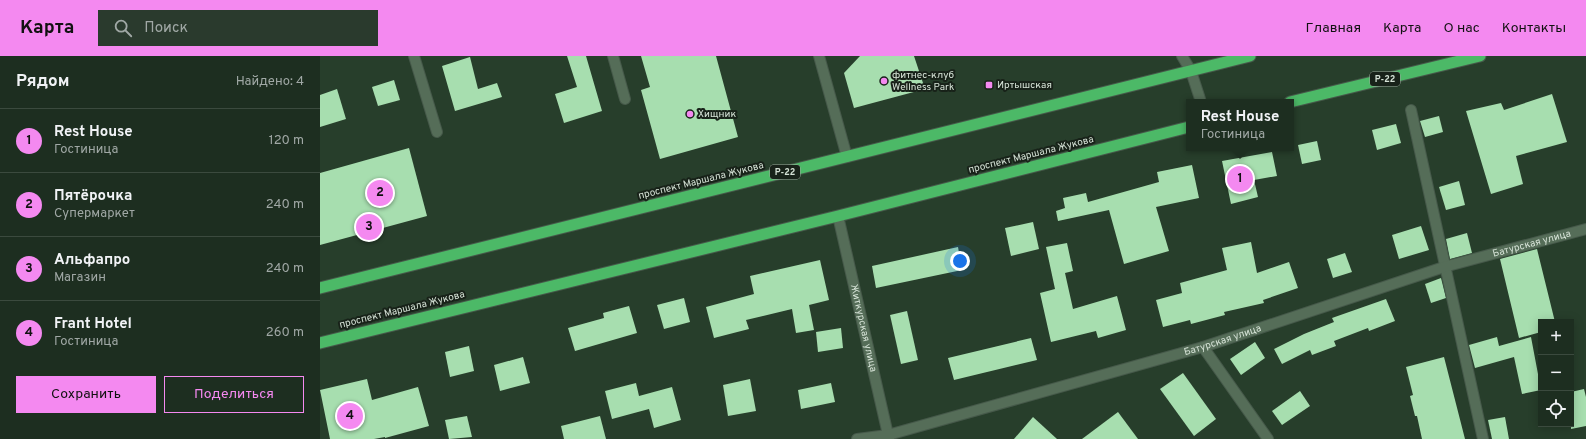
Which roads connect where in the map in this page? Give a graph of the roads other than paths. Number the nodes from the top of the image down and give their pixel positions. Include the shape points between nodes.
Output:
1 (414, 56) edge
2 (613, 56) edge
3 (819, 56) edge
4 (1182, 56) edge
5 (1250, 56) edge
6 (1480, 56) edge
7 (1191, 71) junction
8 (625, 99) dead end
9 (1200, 99) edge
10 (1294, 101) edge
11 (1411, 110) dead end
12 (1186, 128) edge
13 (437, 132) dead end
14 (847, 157) junction
15 (838, 216) junction
16 (1586, 229) edge
17 (1444, 267) junction
18 (320, 288) edge
19 (320, 343) edge
20 (1203, 347) junction
21 (888, 437) edge
22 (857, 439) edge
23 (1268, 439) edge
24 (1483, 439) edge

1 - 13 street
2 - 8 street
3 - 14 street
4 - 7 street
5 - 7 highway, проспект Маршала Жукова / Р-22
6 - 10 highway, Р-22
7 - 9 street
7 - 14 highway, проспект Маршала Жукова / Р-22
11 - 17 street
12 - 15 highway, проспект Маршала Жукова
14 - 18 highway, проспект Маршала Жукова / Р-22
15 - 19 highway, проспект Маршала Жукова
15 - 21 street, Житкурская улица
16 - 17 street, Батурская улица
17 - 20 street, Батурская улица
17 - 24 street
20 - 21 street, Батурская улица
20 - 23 street
21 - 22 street, Батурская улица

